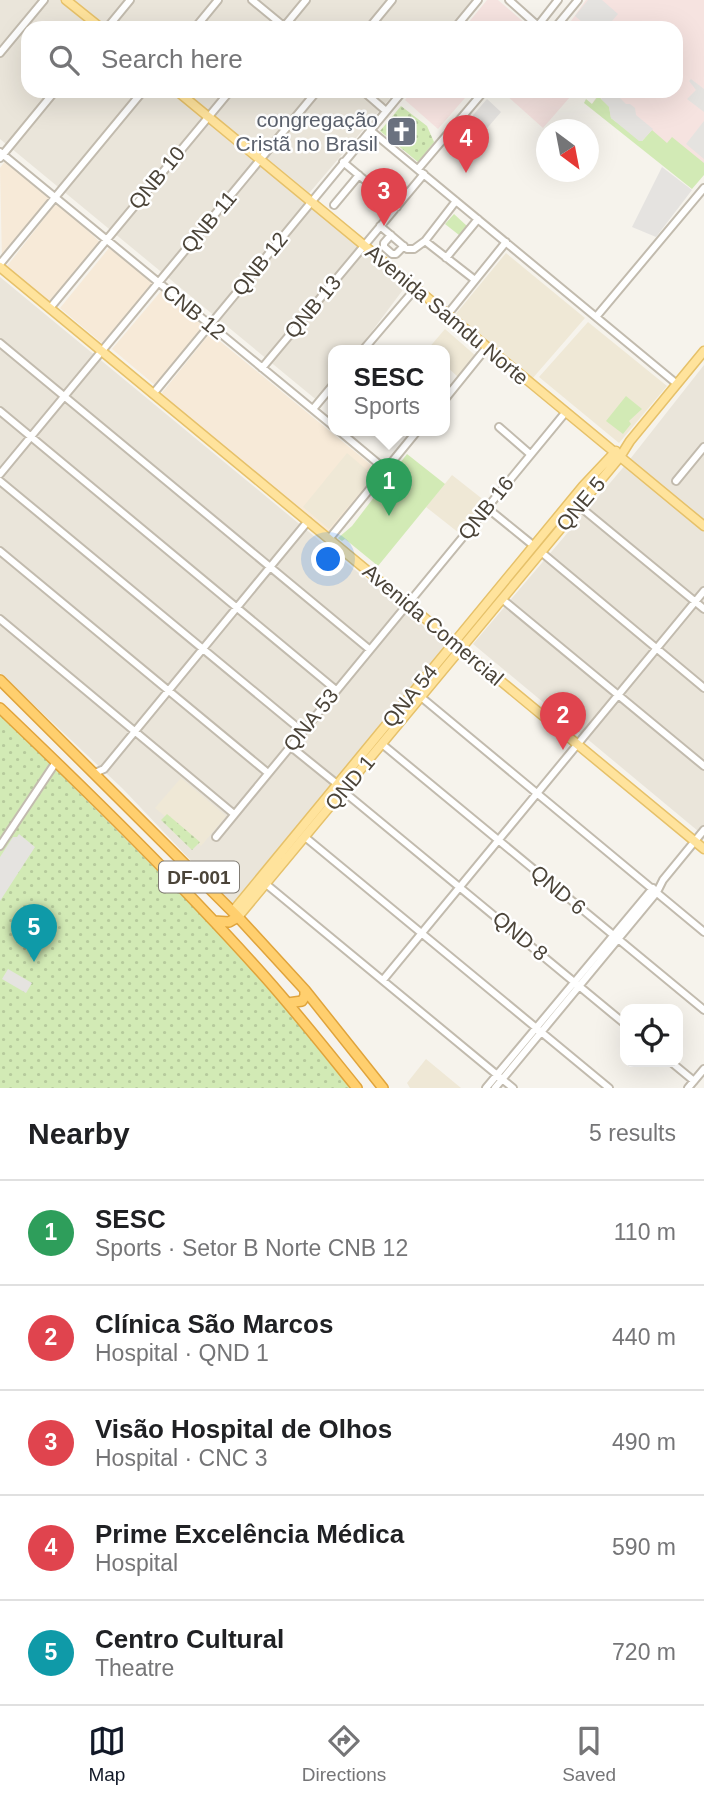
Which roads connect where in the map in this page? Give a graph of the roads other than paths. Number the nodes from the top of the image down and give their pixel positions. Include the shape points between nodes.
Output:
1 (44, 0) edge
2 (66, 0) edge
3 (130, 0) edge
4 (218, 0) edge
5 (252, 0) edge
6 (306, 0) edge
7 (393, 0) edge
8 (478, 0) edge
9 (509, 0) edge
10 (558, 0) edge
11 (578, 0) edge
12 (27, 21) edge
13 (92, 21) edge
14 (113, 21) edge
15 (201, 21) edge
16 (277, 21) edge
17 (289, 21) edge
18 (375, 21) edge
19 (461, 21) edge
20 (531, 21) edge
21 (542, 21) edge
22 (561, 21) edge
23 (21, 28) edge
24 (0, 53) edge
25 (49, 98) edge
26 (136, 98) edge
27 (185, 98) edge
28 (224, 98) edge
29 (311, 98) edge
30 (371, 98) edge
31 (397, 98) edge
32 (479, 98) edge
33 (386, 111) junction
34 (208, 117) junction
35 (370, 130) junction
36 (1, 155) edge
37 (259, 161) junction
38 (343, 162) junction
39 (421, 172) junction
40 (359, 175) junction
41 (704, 188) edge
42 (55, 197) junction
43 (456, 201) junction
44 (310, 202) junction
45 (334, 205) dead end
46 (397, 206) junction
47 (478, 219) junction
48 (380, 226) junction
49 (391, 235) junction
50 (106, 240) junction
51 (425, 241) junction
52 (506, 242) junction
53 (364, 246) junction
54 (405, 247) junction
55 (446, 257) junction
56 (0, 265) edge
57 (475, 280) junction
58 (158, 283) junction
59 (415, 289) junction
60 (50, 308) junction
61 (447, 315) junction
62 (596, 317) junction
63 (210, 326) junction
64 (0, 343) edge
65 (367, 345) edge
66 (487, 347) junction
67 (101, 351) junction
68 (704, 351) edge
69 (262, 368) junction
70 (677, 384) junction
71 (328, 391) edge
72 (450, 393) edge
73 (153, 394) junction
74 (64, 396) junction
75 (313, 409) junction
76 (0, 411) edge
77 (565, 412) junction
78 (328, 422) edge
79 (499, 427) dead end
80 (345, 436) edge
81 (413, 436) edge
82 (31, 437) junction
83 (704, 447) edge
84 (530, 454) junction
85 (617, 455) junction
86 (386, 470) junction
87 (0, 474) edge
88 (593, 474) junction
89 (0, 481) edge
90 (600, 481) junction
91 (676, 481) dead end
92 (583, 486) junction
93 (591, 492) junction
94 (579, 506) junction
95 (486, 507) junction
96 (308, 521) junction
97 (704, 526) edge
98 (329, 539) junction
99 (538, 549) junction
100 (0, 551) edge
101 (270, 567) junction
102 (704, 591) edge
103 (497, 600) junction
104 (695, 602) junction
105 (407, 603) junction
106 (237, 609) junction
107 (704, 610) edge
108 (0, 619) edge
109 (454, 642) junction
110 (461, 648) junction
111 (204, 649) junction
112 (369, 649) junction
113 (657, 649) junction
114 (430, 670) junction
115 (438, 677) junction
116 (0, 680) edge
117 (704, 688) edge
118 (336, 690) junction
119 (170, 691) junction
120 (618, 695) junction
121 (421, 697) junction
122 (0, 708) edge
123 (54, 731) junction
124 (136, 731) junction
125 (302, 731) junction
126 (382, 744) junction
127 (577, 744) junction
128 (39, 745) junction
129 (290, 746) junction
130 (363, 760) junction
131 (56, 762) junction
132 (704, 766) edge
133 (356, 769) joint
134 (100, 771) junction
135 (268, 773) junction
136 (340, 787) junction
137 (537, 793) junction
138 (234, 814) junction
139 (704, 830) edge
140 (154, 831) junction
141 (216, 836) dead end
142 (305, 837) junction
143 (498, 840) junction
144 (694, 841) junction
145 (0, 846) edge
146 (139, 846) junction
147 (168, 847) junction
148 (704, 849) edge
149 (153, 860) junction
150 (266, 884) junction
151 (460, 887) junction
152 (655, 890) junction
153 (251, 895) junction
154 (236, 914) junction
155 (212, 920) junction
156 (704, 932) edge
157 (422, 933) junction
158 (615, 937) junction
159 (383, 980) junction
160 (577, 984) junction
161 (304, 990) junction
162 (288, 1003) junction
163 (704, 1010) edge
164 (620, 1020) edge
165 (539, 1030) junction
166 (677, 1067) edge
167 (704, 1069) edge
168 (500, 1077) junction
169 (694, 1081) junction
170 (357, 1088) edge
171 (383, 1088) edge
172 (486, 1088) edge
173 (495, 1088) edge
174 (513, 1088) edge
175 (609, 1088) edge
176 (688, 1088) edge

1 - 12 street
2 - 13 main road
3 - 14 street
4 - 15 street
5 - 16 street
6 - 17 street
7 - 18 street
8 - 19 street
9 - 20 street
10 - 21 street
11 - 22 street
23 - 24 street
25 - 36 street
26 - 42 street
27 - 34 main road, Avenida Samdu Norte
28 - 34 street, QNB 10
29 - 37 street, QNB 11
30 - 33 street
31 - 33 street, QNB 12
32 - 39 street, QNB 13
33 - 35 street, QNB 12
34 - 37 main road, Avenida Samdu Norte
34 - 50 street, QNB 10
35 - 38 street, QNB 12
35 - 39 street
36 - 42 street, CNB 12
37 - 44 main road, Avenida Samdu Norte
37 - 58 street, QNB 11
38 - 40 street
38 - 44 street, QNB 12
39 - 43 street
39 - 46 street, QNB 13
40 - 45 street
40 - 46 street
41 - 62 street
42 - 50 street, CNB 12
42 - 56 street
43 - 47 street
43 - 51 street
44 - 53 main road, Avenida Samdu Norte
44 - 63 street, QNB 12
46 - 48 street, QNB 13
47 - 52 street
47 - 55 street
48 - 49 street
48 - 53 street, QNB 13
49 - 54 street
49 - 54 street via 383,245 386,249 396,254
50 - 58 street, CNB 12
50 - 60 street, QNB 10
51 - 54 street via 414,249
51 - 55 street
52 - 57 street
52 - 62 street
53 - 59 main road, Avenida Samdu Norte
53 - 69 street, QNB 13
55 - 57 street
56 - 60 main road, Avenida Comercial
57 - 61 street
58 - 63 street, CNB 12
58 - 67 street, QNB 11
59 - 61 main road, Avenida Samdu Norte
59 - 65 street
60 - 67 main road, Avenida Comercial
61 - 66 main road, Avenida Samdu Norte
62 - 70 street
63 - 69 street, CNB 12
63 - 73 street, QNB 12
64 - 74 street
66 - 72 street
66 - 77 main road, Avenida Samdu Norte
67 - 73 main road, Avenida Comercial
67 - 74 street, QNB 11
68 - 70 main road
69 - 75 street, CNB 12
70 - 85 main road
71 - 75 street
73 - 96 main road, Avenida Comercial
74 - 82 street, QNB 11
74 - 101 street
75 - 78 street, CNB 12
76 - 82 street
77 - 84 street, QNB 16
77 - 85 main road, Avenida Samdu Norte
79 - 84 street
80 - 86 street
81 - 86 street
82 - 87 street, QNB 11
82 - 106 street
83 - 91 street
84 - 95 street, QNB 16
85 - 88 main road
85 - 90 main road, QNE 5
85 - 97 main road, Avenida Samdu Norte
86 - 98 street
88 - 90 main road via 593,482
88 - 92 main road
89 - 111 street
90 - 93 main road, QNE 5
92 - 93 main road
92 - 99 main road
93 - 94 main road, QNE 5
94 - 99 main road, QNE 5
94 - 104 street
95 - 99 street
95 - 105 street, QNB 16
96 - 98 main road, Avenida Comercial
96 - 101 street
98 - 105 main road, Avenida Comercial
99 - 103 main road
99 - 113 street
100 - 119 street
101 - 106 street
101 - 112 street
102 - 104 street
103 - 109 main road, QNA 54
103 - 110 main road, QND 1
103 - 120 street
104 - 107 street
104 - 113 street
105 - 109 main road, Avenida Comercial
105 - 112 street, QNA 53
106 - 111 street
106 - 118 street
108 - 124 street
109 - 110 main road, Avenida Comercial
109 - 114 main road, QNA 54
110 - 115 main road, QND 1
110 - 127 main road, Avenida Comercial
111 - 119 street
111 - 125 street
112 - 118 street, QNA 53
113 - 117 street
113 - 120 street
114 - 115 main road
114 - 130 main road, QNA 54
115 - 121 main road, QND 1
116 - 123 highway, DF-001
118 - 125 street, QNA 53
119 - 124 street
119 - 135 street
120 - 127 street
120 - 132 street
121 - 126 main road, QND 1
121 - 137 street
122 - 128 highway, DF-001
123 - 128 highway via 40,735
123 - 134 highway, DF-001
124 - 134 street
124 - 138 street
125 - 129 street, QNA 53
126 - 130 main road, QND 1
126 - 143 street, QND 6
127 - 137 street
127 - 144 main road, Avenida Comercial
128 - 131 highway, DF-001
129 - 135 street, QNA 53
129 - 136 street, QND 8
130 - 133 main road, QNA 54
131 - 145 street
131 - 146 highway, DF-001
133 - 136 main road, QND 1
134 - 140 highway, DF-001 via 103,780
135 - 138 street, QNA 53
136 - 142 main road, QND 1
136 - 151 street, QND 8
136 - 153 main road
137 - 143 street
137 - 152 street
138 - 141 street, QNA 53
139 - 144 street
140 - 146 highway via 151,844
140 - 147 highway, DF-001
142 - 150 main road, QND 1
142 - 157 street
143 - 151 street
143 - 158 street, QND 6
144 - 148 main road, Avenida Comercial
144 - 152 street
146 - 149 highway, DF-001
147 - 149 highway via 157,848
147 - 154 highway, DF-001
149 - 155 highway, DF-001
150 - 153 main road, QND 1
150 - 159 street
151 - 157 street
151 - 160 street, QND 8
152 - 156 street
152 - 158 street
153 - 154 main road, QND 1
154 - 155 highway via 229,922
154 - 161 highway, DF-001
155 - 162 highway, DF-001
157 - 159 street
157 - 165 street
158 - 160 street
158 - 163 street, QND 6
159 - 168 street
160 - 164 street, QND 8
160 - 165 street
161 - 162 highway via 303,1000
161 - 171 highway, DF-001
162 - 170 highway, DF-001
165 - 168 street
165 - 175 street
166 - 169 street
167 - 169 street
168 - 172 street
168 - 173 street
168 - 174 street
169 - 176 street

